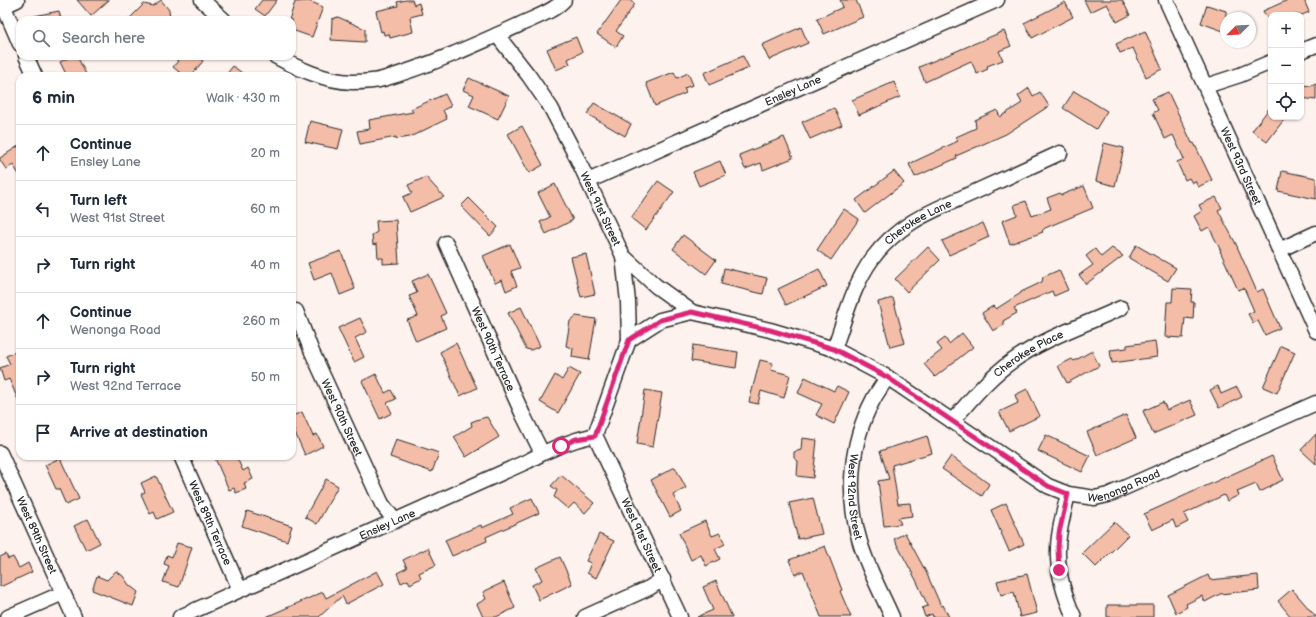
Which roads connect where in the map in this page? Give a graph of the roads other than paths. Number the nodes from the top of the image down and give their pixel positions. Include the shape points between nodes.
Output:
1 (16, 0) edge
2 (202, 0) edge
3 (564, 0) edge
4 (997, 0) edge
5 (1166, 0) edge
6 (1, 5) edge
7 (220, 16) edge
8 (497, 35) junction
9 (16, 36) edge
10 (1316, 45) edge
11 (1304, 50) edge
12 (28, 60) edge
13 (283, 60) edge
14 (1268, 63) edge
15 (33, 72) edge
16 (1206, 86) junction
17 (1060, 153) dead end
18 (588, 181) junction
19 (1316, 233) edge
20 (446, 243) dead end
21 (1279, 250) junction
22 (623, 256) junction
23 (1121, 308) dead end
24 (296, 311) dead end
25 (692, 312) junction
26 (1316, 331) edge
27 (629, 340) junction
28 (834, 349) junction
29 (887, 377) junction
30 (1316, 403) edge
31 (952, 421) junction
32 (595, 436) junction
33 (0, 453) edge
34 (542, 453) junction
35 (182, 460) edge
36 (1068, 494) junction
37 (394, 521) junction
38 (663, 579) junction
39 (240, 590) junction
40 (63, 593) junction
41 (8, 617) edge
42 (74, 617) edge
43 (180, 617) edge
44 (585, 617) edge
45 (680, 617) edge
46 (892, 617) edge
47 (1074, 617) edge

1 - 6 street
2 - 7 street
3 - 8 street via 545,13
4 - 18 street, Ensley Lane
5 - 16 street, West 93rd Street
6 - 9 street
8 - 13 street via 437,61 382,80 352,82 330,79
8 - 18 street, West 91st Street via 551,108
10 - 11 street
12 - 15 street
14 - 16 street
16 - 21 street, West 93rd Street
17 - 28 street, Cherokee Lane via 932,211 896,232 882,246 861,277
18 - 22 street, West 91st Street
19 - 21 street
20 - 34 street, West 90th Terrace
21 - 26 street, West 93rd Street
22 - 25 street, Wenonga Road via 656,286
22 - 27 street, West 91st Street
23 - 31 street, Cherokee Place via 1032,348 1010,362 987,382
24 - 37 street, West 90th Street via 312,352 382,504
25 - 27 street via 660,320
25 - 28 street, Wenonga Road via 770,330
27 - 32 street, West 91st Street
28 - 29 street, Wenonga Road
29 - 31 street, Wenonga Road
29 - 46 street, West 92nd Street via 873,400 859,435 851,492 860,543
30 - 36 street, Wenonga Road via 1108,495 1096,498
31 - 36 street, Wenonga Road via 1048,486
32 - 34 street, Ensley Lane via 576,439
32 - 38 street, West 91st Street
33 - 40 street, West 89th Street
34 - 37 street, Ensley Lane
35 - 39 street, West 89th Terrace
36 - 47 street via 1059,533 1058,563 1063,589
37 - 39 street, Ensley Lane
38 - 44 street
38 - 45 street, West 91st Street
39 - 43 street, Ensley Lane
40 - 41 street
40 - 42 street, West 89th Street

